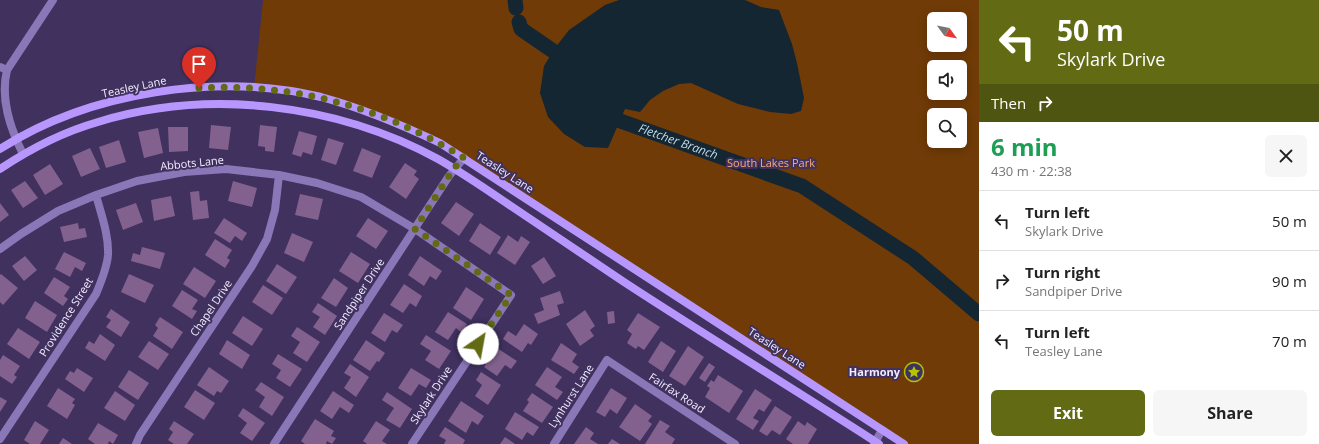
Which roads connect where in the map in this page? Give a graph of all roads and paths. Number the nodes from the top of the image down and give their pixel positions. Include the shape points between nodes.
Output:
1 (53, 0) edge
2 (3, 69) edge
3 (16, 139) junction
4 (0, 149) edge
5 (23, 154) junction
6 (464, 158) junction
7 (454, 168) junction
8 (0, 169) edge
9 (279, 175) junction
10 (96, 195) junction
11 (415, 229) junction
12 (0, 249) edge
13 (607, 360) joint
14 (882, 430) junction
15 (0, 439) edge
16 (876, 443) edge
17 (136, 444) edge
18 (274, 444) edge
19 (412, 444) edge
20 (554, 444) edge
21 (735, 444) edge
22 (904, 444) edge

1 - 2 street
2 - 3 street via 2,91 6,116
3 - 4 main road, Teasley Lane
3 - 5 street
3 - 6 main road, Teasley Lane via 76,112 118,100 185,88 263,88 321,98 365,111 440,143
5 - 7 main road via 67,133 124,115 168,108 229,104 260,106 344,120 409,144
5 - 8 main road
6 - 7 street, Sandpiper Drive
6 - 14 main road, Teasley Lane
7 - 11 street, Sandpiper Drive
7 - 16 main road via 625,282
9 - 10 street, Abbots Lane via 226,169 184,172 137,181
9 - 11 street, Abbots Lane via 317,183 361,197
9 - 17 street, Chapel Drive via 275,210 267,239
10 - 12 street, Abbots Lane via 58,211
10 - 15 street, Providence Street via 105,229 108,256 102,279 96,294
11 - 18 street, Sandpiper Drive
11 - 19 street, Skylark Drive via 511,295
13 - 20 street, Lynhurst Lane
13 - 21 street, Fairfax Road
14 - 16 street
14 - 22 main road, Teasley Lane

